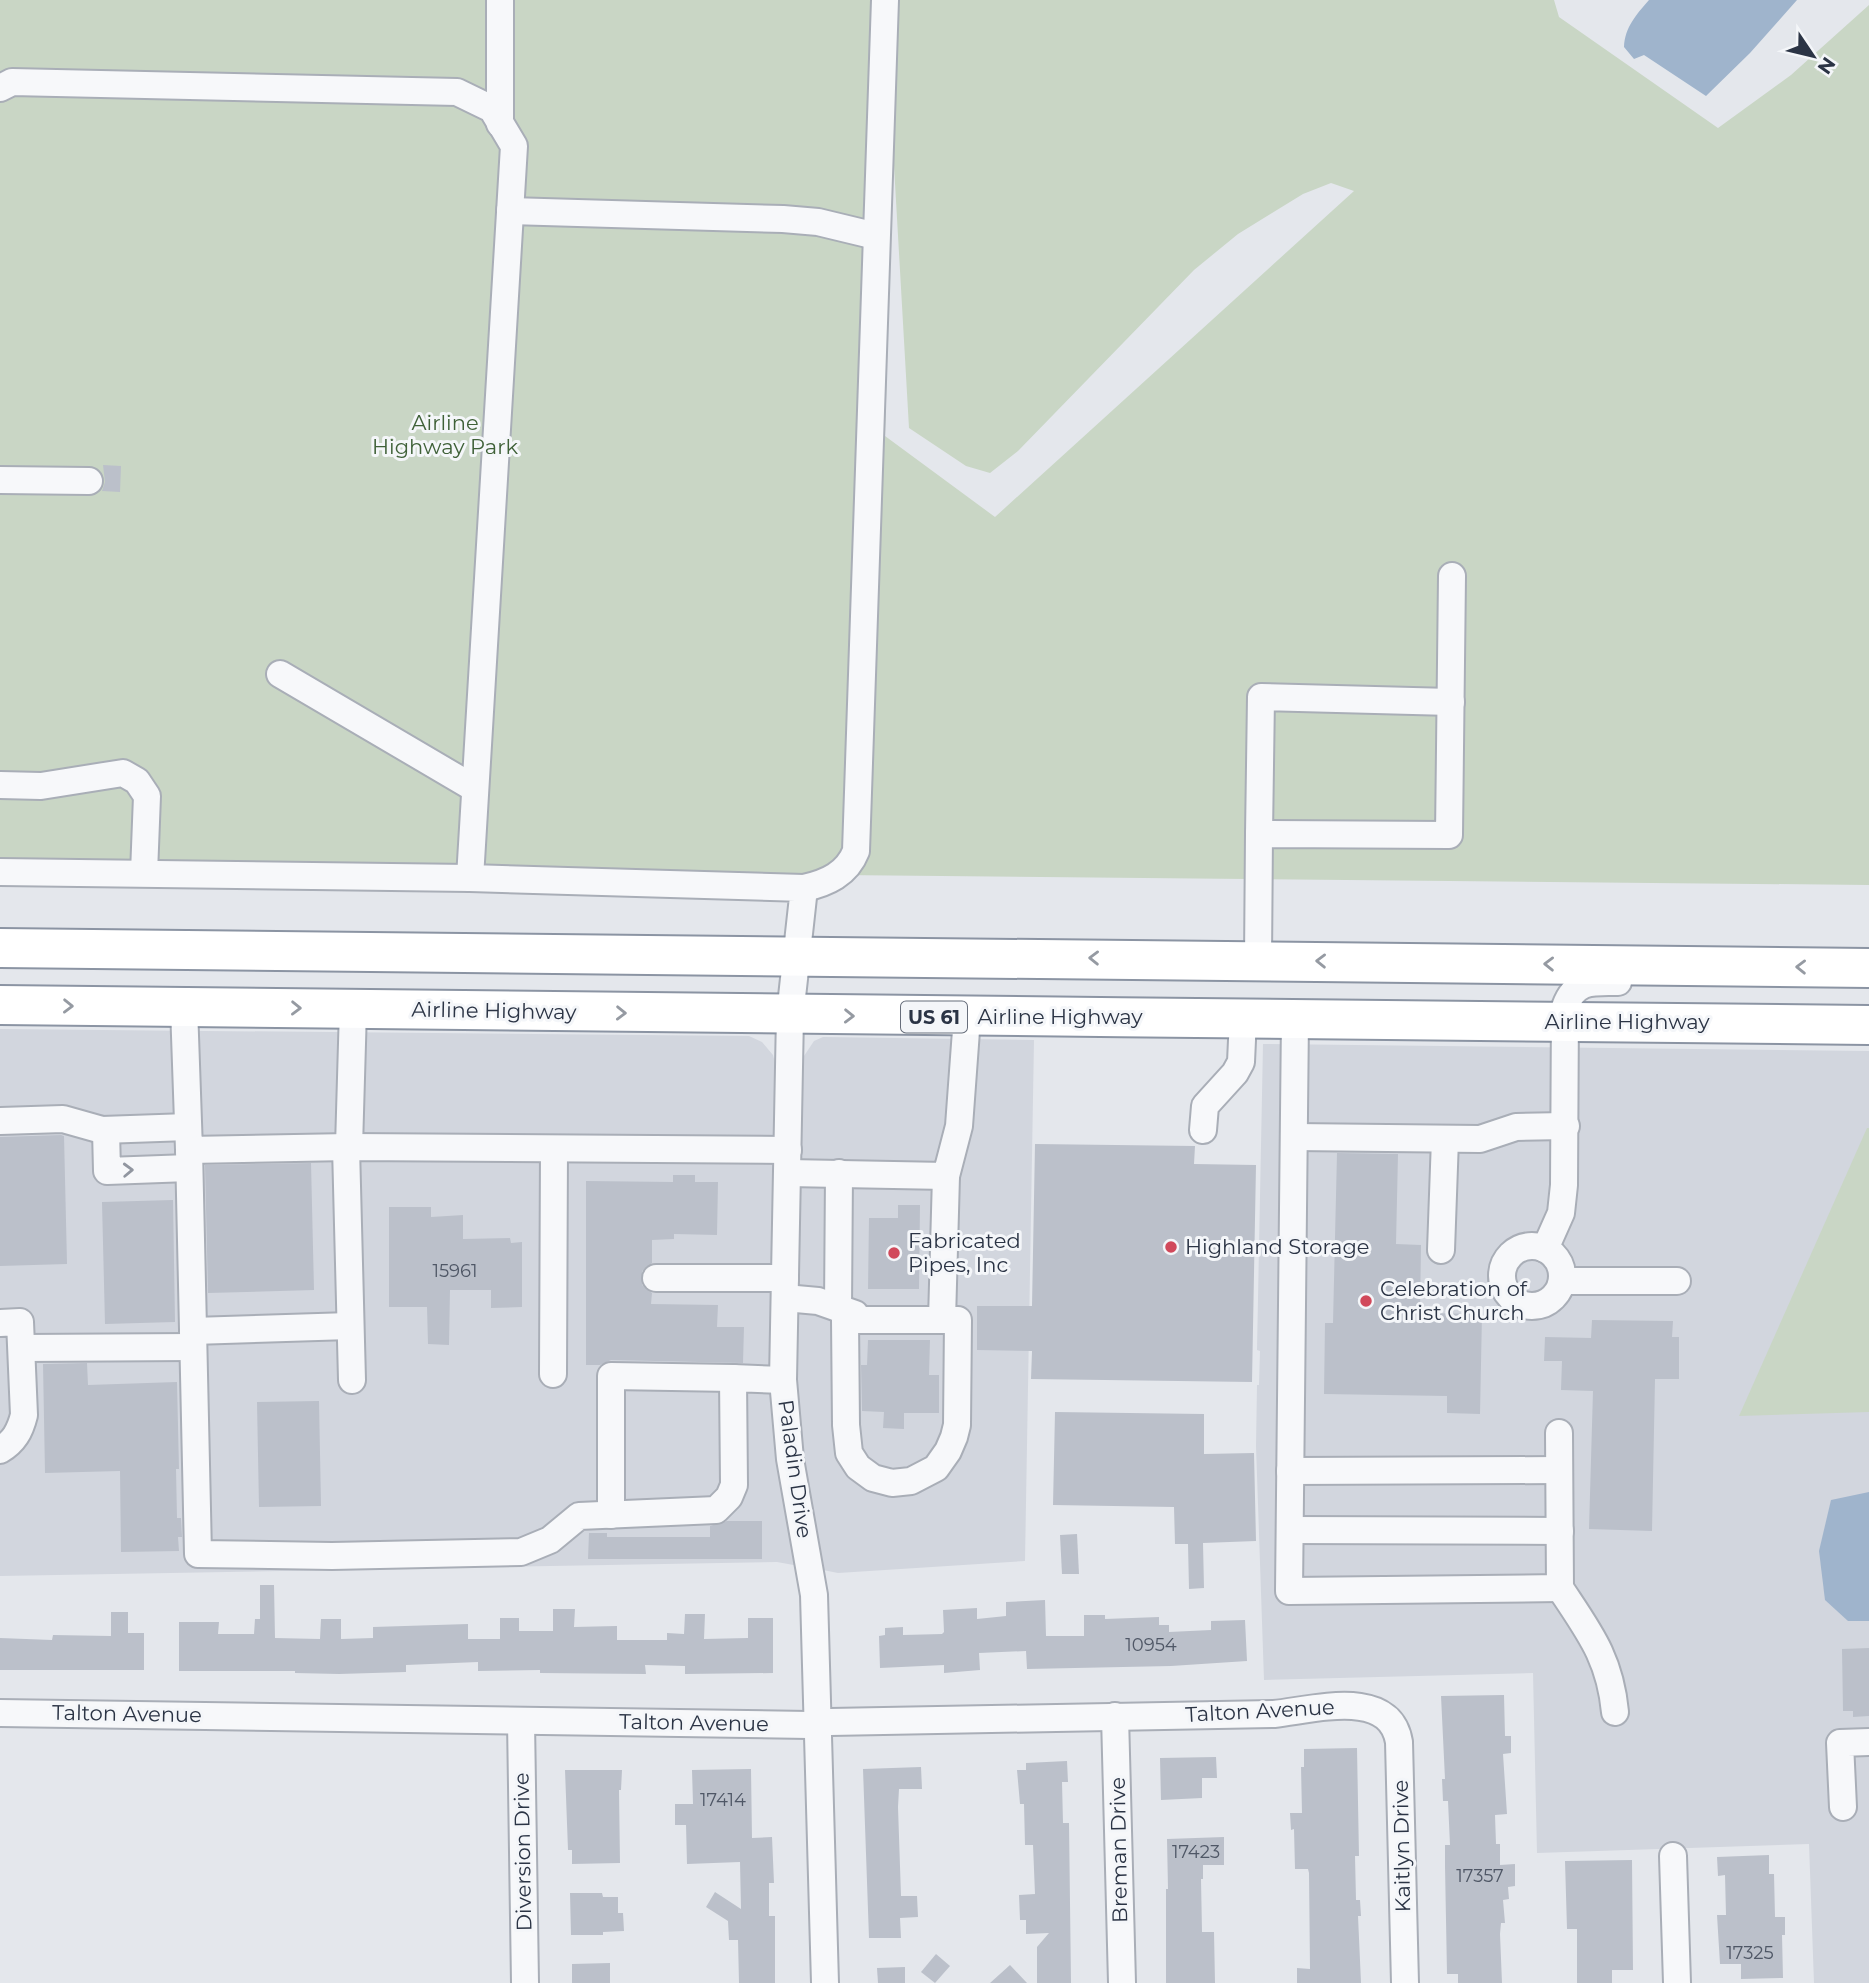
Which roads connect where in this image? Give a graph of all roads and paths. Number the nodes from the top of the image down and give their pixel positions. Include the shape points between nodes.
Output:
1 (500, 0) edge
2 (885, 0) edge
3 (0, 88) edge
4 (500, 124) junction
5 (510, 211) junction
6 (876, 236) junction
7 (0, 480) edge
8 (89, 481) dead end
9 (1452, 576) dead end
10 (280, 674) dead end
11 (1451, 702) junction
12 (0, 785) edge
13 (474, 788) junction
14 (1259, 834) junction
15 (0, 872) edge
16 (144, 873) junction
17 (470, 878) junction
18 (804, 888) junction
19 (0, 948) edge
20 (74, 949) junction
21 (357, 952) junction
22 (0, 953) edge
23 (795, 955) junction
24 (1258, 960) junction
25 (1674, 965) junction
26 (1869, 968) edge
27 (0, 1005) edge
28 (184, 1007) junction
29 (353, 1009) junction
30 (790, 1015) junction
31 (967, 1017) junction
32 (1250, 1018) junction
33 (1295, 1018) junction
34 (1566, 1022) junction
35 (1869, 1025) edge
36 (0, 1121) edge
37 (1566, 1126) junction
38 (106, 1130) junction
39 (1203, 1130) dead end
40 (1294, 1137) junction
41 (1444, 1139) junction
42 (347, 1147) junction
43 (189, 1148) junction
44 (554, 1149) junction
45 (788, 1162) junction
46 (839, 1173) junction
47 (946, 1176) junction
48 (1545, 1249) junction
49 (1441, 1250) dead end
50 (656, 1278) dead end
51 (1562, 1281) junction
52 (1677, 1282) dead end
53 (785, 1288) junction
54 (838, 1308) junction
55 (871, 1320) junction
56 (942, 1320) junction
57 (0, 1323) edge
58 (351, 1326) junction
59 (193, 1339) junction
60 (22, 1348) junction
61 (553, 1374) dead end
62 (733, 1378) junction
63 (352, 1380) dead end
64 (783, 1380) junction
65 (1559, 1433) dead end
66 (0, 1450) edge
67 (1559, 1470) junction
68 (1290, 1471) junction
69 (611, 1515) junction
70 (1290, 1530) junction
71 (1560, 1531) junction
72 (1560, 1588) junction
73 (1615, 1712) dead end
74 (0, 1713) edge
75 (1385, 1715) joint
76 (1115, 1716) junction
77 (521, 1721) junction
78 (819, 1724) junction
79 (1869, 1742) edge
80 (1843, 1807) dead end
81 (1673, 1856) dead end
82 (525, 1983) edge
83 (825, 1983) edge
84 (1122, 1983) edge
85 (1405, 1983) edge
86 (1677, 1983) edge

1 - 4 street
2 - 6 street
3 - 4 street via 12,82 457,92 492,109
4 - 5 street via 514,146
5 - 6 street via 783,219
5 - 13 street
6 - 18 street via 856,851 841,874
7 - 8 street
9 - 11 street
10 - 13 street
11 - 14 street via 1449,835
11 - 14 street via 1261,697
12 - 16 street via 41,786 123,774 137,781 147,796
13 - 17 street
14 - 24 street
15 - 16 street
16 - 17 street
17 - 18 street
18 - 23 street, Paladin Drive
19 - 20 highway
20 - 21 highway
20 - 22 highway
21 - 23 highway
21 - 29 highway
24 -> 23 highway
23 - 30 street, Paladin Drive
25 -> 24 highway
24 - 32 highway
26 -> 25 highway
25 - 34 street via 1652,981 1588,982 1576,988 1565,1007
27 -> 28 highway, Airline Highway / US 61
28 -> 29 highway, Airline Highway / US 61
28 - 43 street
29 -> 30 highway, Airline Highway / US 61
29 - 42 street
30 -> 31 highway, Airline Highway / US 61
30 - 45 street, Paladin Drive
31 - 32 highway, Airline Highway / US 61
31 - 47 street via 959,1126
32 - 33 highway, Airline Highway / US 61
32 - 39 street via 1241,1062 1205,1106
33 - 34 highway, Airline Highway / US 61
33 - 40 street
34 - 35 highway, Airline Highway / US 61
34 - 37 street
36 - 38 street via 63,1119
37 - 41 street via 1516,1127 1480,1139
37 - 48 street via 1560,1213
38 - 43 street
38 -> 43 street via 107,1171
40 - 41 street
40 - 68 street
41 - 49 street
42 - 43 street
42 - 44 street
42 - 58 street
43 - 59 street
44 - 45 street
44 - 61 street
45 - 46 street
45 - 53 street, Paladin Drive
46 - 47 street
46 - 54 street
47 - 56 street
48 - 51 street via 1562,1266
48 - 51 street via 1531,1245 1513,1253 1503,1269 1504,1289 1519,1304 1539,1306 1557,1295
50 - 53 street
51 - 52 street
53 - 54 street
53 - 64 street, Paladin Drive
54 - 55 street
55 - 56 street
55 - 56 street via 845,1320 849,1453 873,1478 892,1483 911,1481 936,1468 954,1437 958,1320
57 - 60 street via 20,1322
58 - 59 street
58 - 63 street
59 - 60 street
59 - 69 street via 198,1555 521,1552 550,1540 579,1516
60 - 66 street via 24,1415 20,1429
62 - 64 street
62 - 69 street via 734,1485 723,1505 706,1512
62 - 69 street via 611,1376
64 - 78 street, Paladin Drive via 790,1459 814,1595
65 - 67 street
67 - 68 street
67 - 71 street
68 - 70 street
70 - 71 street
70 - 72 street via 1289,1591
71 - 72 street
72 - 73 street via 1597,1645 1613,1685
74 - 77 street, Talton Avenue
75 - 76 street, Talton Avenue via 1364,1706 1346,1706 1274,1714
75 - 85 street, Kaitlyn Drive via 1399,1742
76 - 78 street, Talton Avenue
76 - 84 street, Breman Drive
77 - 78 street, Talton Avenue
77 - 82 street, Diversion Drive
78 - 83 street, Paladin Drive
79 - 80 street via 1840,1743
81 - 86 street

